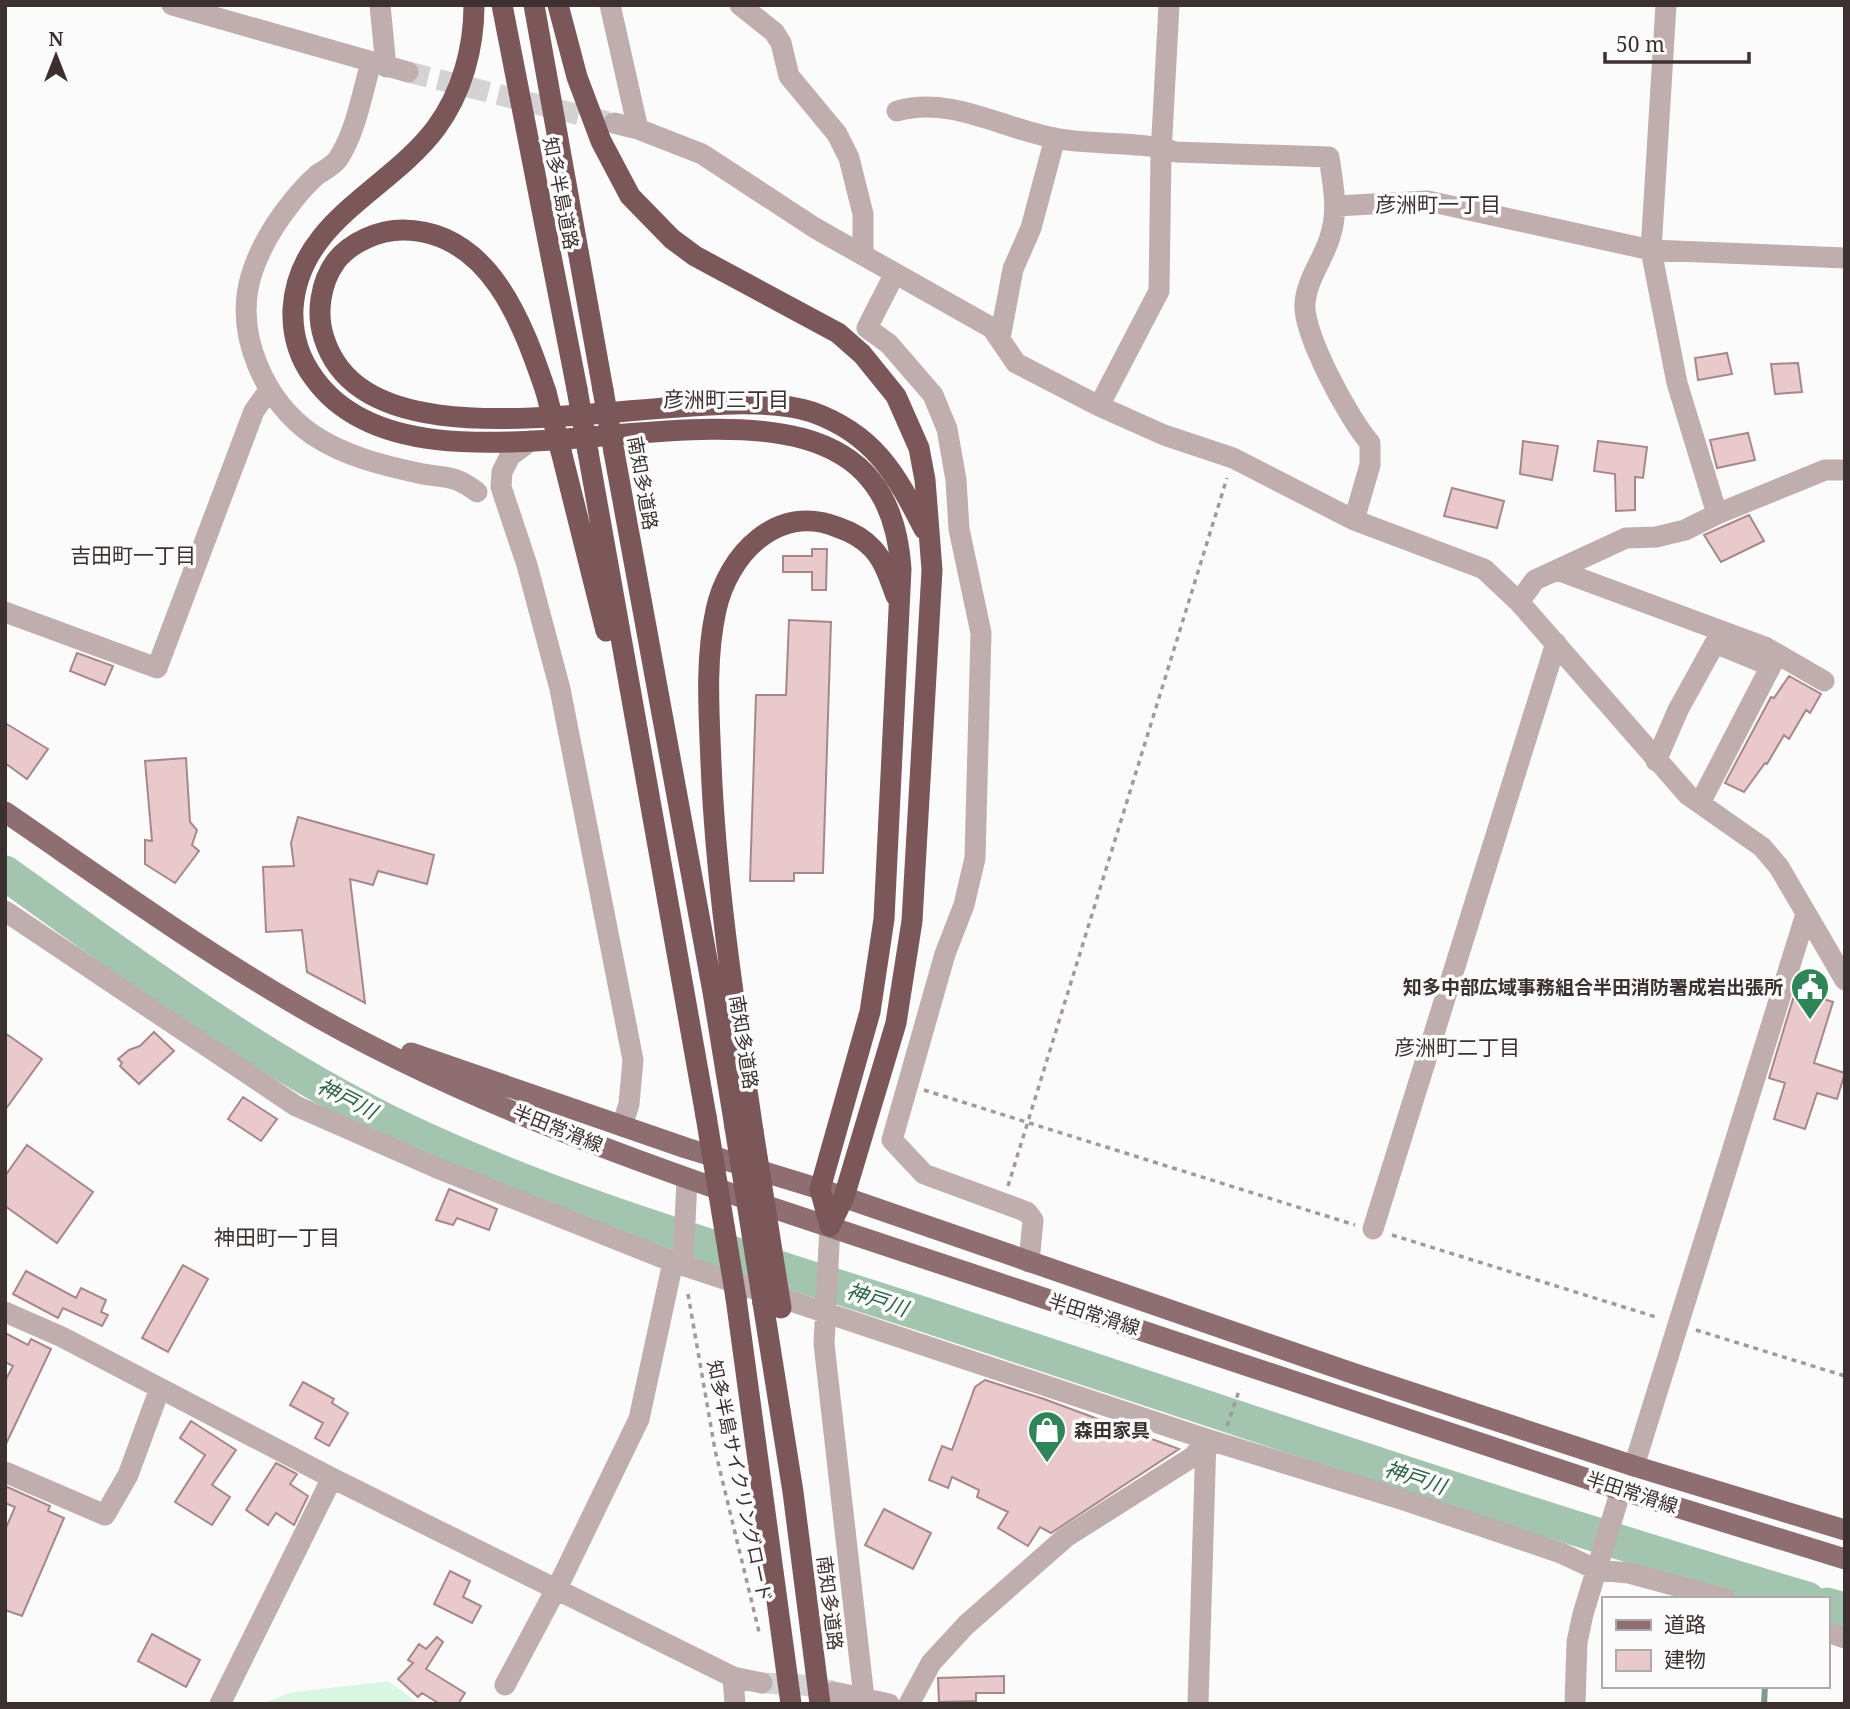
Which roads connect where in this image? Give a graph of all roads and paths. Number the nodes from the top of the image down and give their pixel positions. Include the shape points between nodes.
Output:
1 (172, 5) edge
2 (380, 5) edge
3 (474, 5) edge
4 (502, 5) edge
5 (534, 5) edge
6 (558, 5) edge
7 (610, 5) edge
8 (740, 5) edge
9 (1169, 5) edge
10 (1666, 5) edge
11 (379, 65) junction
12 (408, 72) tunnel mouth
13 (897, 111) dead end
14 (614, 123) tunnel mouth
15 (638, 129) junction
16 (1055, 138) junction
17 (1162, 148) junction
18 (1336, 206) junction
19 (1651, 250) junction
20 (863, 255) junction
21 (1845, 258) edge
22 (895, 273) junction
23 (1000, 338) junction
24 (269, 390) junction
25 (603, 390) joint
26 (1098, 406) junction
27 (530, 441) junction
28 (1233, 458) junction
29 (1845, 470) edge
30 (477, 492) dead end
31 (1717, 514) junction
32 (1354, 520) junction
33 (928, 537) junction
34 (1557, 570) junction
35 (1519, 601) junction
36 (900, 608) junction
37 (5, 611) edge
38 (1556, 643) junction
39 (1824, 681) dead end
40 (630, 686) junction
41 (1656, 761) junction
42 (1700, 803) junction
43 (5, 812) edge
44 (5, 911) edge
45 (1806, 914) junction
46 (1845, 980) edge
47 (355, 1035) junction
48 (622, 1126) junction
49 (744, 1129) junction
50 (687, 1179) junction
51 (820, 1189) junction
52 (844, 1198) junction
53 (1003, 1202) junction
54 (830, 1226) junction
55 (1373, 1229) dead end
56 (680, 1260) junction
57 (1029, 1262) junction
58 (5, 1312) edge
59 (827, 1312) junction
60 (160, 1388) junction
61 (1240, 1388) dead end
62 (1214, 1441) junction
63 (1634, 1465) junction
64 (5, 1472) edge
65 (332, 1478) junction
66 (1621, 1490) junction
67 (1845, 1530) edge
68 (1845, 1559) edge
69 (1598, 1564) junction
70 (556, 1588) junction
71 (1718, 1597) edge
72 (761, 1639) dead end
73 (733, 1676) junction
74 (762, 1683) tunnel mouth
75 (505, 1685) dead end
76 (827, 1698) edge
77 (864, 1698) junction
78 (220, 1704) edge
79 (736, 1704) edge
80 (790, 1704) edge
81 (889, 1704) edge
82 (909, 1704) edge
83 (1198, 1704) edge
84 (1575, 1704) edge

1 - 11 street
2 - 11 street
3 - 27 highway via 463,77 438,127 325,232 301,270 294,292 295,339 313,378 327,395 370,424 451,442
4 - 40 highway, 知多半島道路, bridge
5 - 25 highway, 知多半島道路
6 - 33 highway via 596,128 630,197 671,239 695,256 838,333 896,396 919,448
7 - 15 street
8 - 20 street via 774,32 789,76 837,134 857,182
9 - 17 street
10 - 19 street
11 - 12 street
11 - 24 street via 337,161 292,201 269,234 251,277 247,315 252,348
13 - 16 street via 930,106 957,109
14 - 15 street
15 - 20 street via 702,154
16 - 17 street
16 - 23 street via 1031,228 1013,270
17 - 18 street via 1237,156 1329,157
17 - 26 street via 1159,291
18 - 19 street via 1428,201
18 - 32 street via 1330,238 1308,284 1306,322 1353,423 1370,443 1370,465
19 - 21 street
19 - 31 street via 1677,383
20 - 22 street
22 - 23 street via 992,328
22 - 53 street via 867,328 889,344 933,395 947,429 959,528 981,633 971,882 945,954 892,1140 924,1174
23 - 26 street via 1016,363
24 - 30 street via 313,435 359,459 458,478
24 - 37 street via 254,411 157,667
25 - 49 highway, 南知多道路, bridge via 713,992
26 - 28 street
27 - 36 highway via 703,429 787,434 813,441 856,467 888,508 899,539
27 - 48 street via 510,456 501,487 560,689 627,1033 632,1077
28 - 32 street
28 - 53 path
29 - 31 street via 1825,470
31 - 34 street via 1685,530 1626,538
32 - 35 street via 1484,569
33 - 40 highway, bridge via 887,462 865,439 809,411 720,405 459,418 404,409 378,399 340,367 326,346 319,323 320,301 336,261 372,235 417,230 448,241 474,258 513,304 547,392 561,451 588,547 615,670
33 - 52 highway via 932,570 924,754 906,971 893,1036
34 - 35 street via 1535,580
34 - 39 street via 1765,647
35 - 38 street
36 - 49 highway via 888,573 872,548 849,531 822,520 792,521 766,531 745,550 729,574 716,608 709,695 715,842
36 - 51 highway via 879,966
38 - 41 street
38 - 55 street
40 - 80 highway, bridge via 736,1298
41 - 42 street
41 - 42 street via 1715,643 1771,666
42 - 45 street via 1762,847
43 - 47 main road, 半田常滑線 via 205,947 295,1004
44 - 56 street via 296,1106 437,1168
45 - 46 street
45 - 63 street
47 - 48 main road, 半田常滑線
47 - 50 main road, 半田常滑線 via 440,1081
48 - 51 main road, 半田常滑線
49 - 76 highway, 南知多道路, bridge via 772,1305 771,1345
50 - 54 main road, 半田常滑線
50 - 56 street
51 - 52 main road, 半田常滑線
51 - 54 highway
52 - 54 highway
52 - 57 main road, 半田常滑線
53 - 57 street via 1027,1212 1032,1220
54 - 59 street
54 - 66 main road, 半田常滑線
56 - 59 street
56 - 70 street via 639,1419
56 - 72 path, 知多半島サイクリングロード via 715,1450
57 - 63 main road, 半田常滑線
58 - 60 street
59 - 62 street
59 - 77 street via 826,1358
60 - 64 street via 128,1475 105,1515
60 - 65 street
61 - 62 path
62 - 69 street
62 - 82 street via 1066,1537 966,1625 932,1663
62 - 83 street
63 - 67 main road, 半田常滑線
65 - 70 street
65 - 78 street
66 - 68 main road, 半田常滑線
66 - 69 street
69 - 71 street
69 - 84 street via 1577,1642
70 - 73 street
70 - 75 street
73 - 74 street
73 - 79 street
76 - 77 street
77 - 81 street

